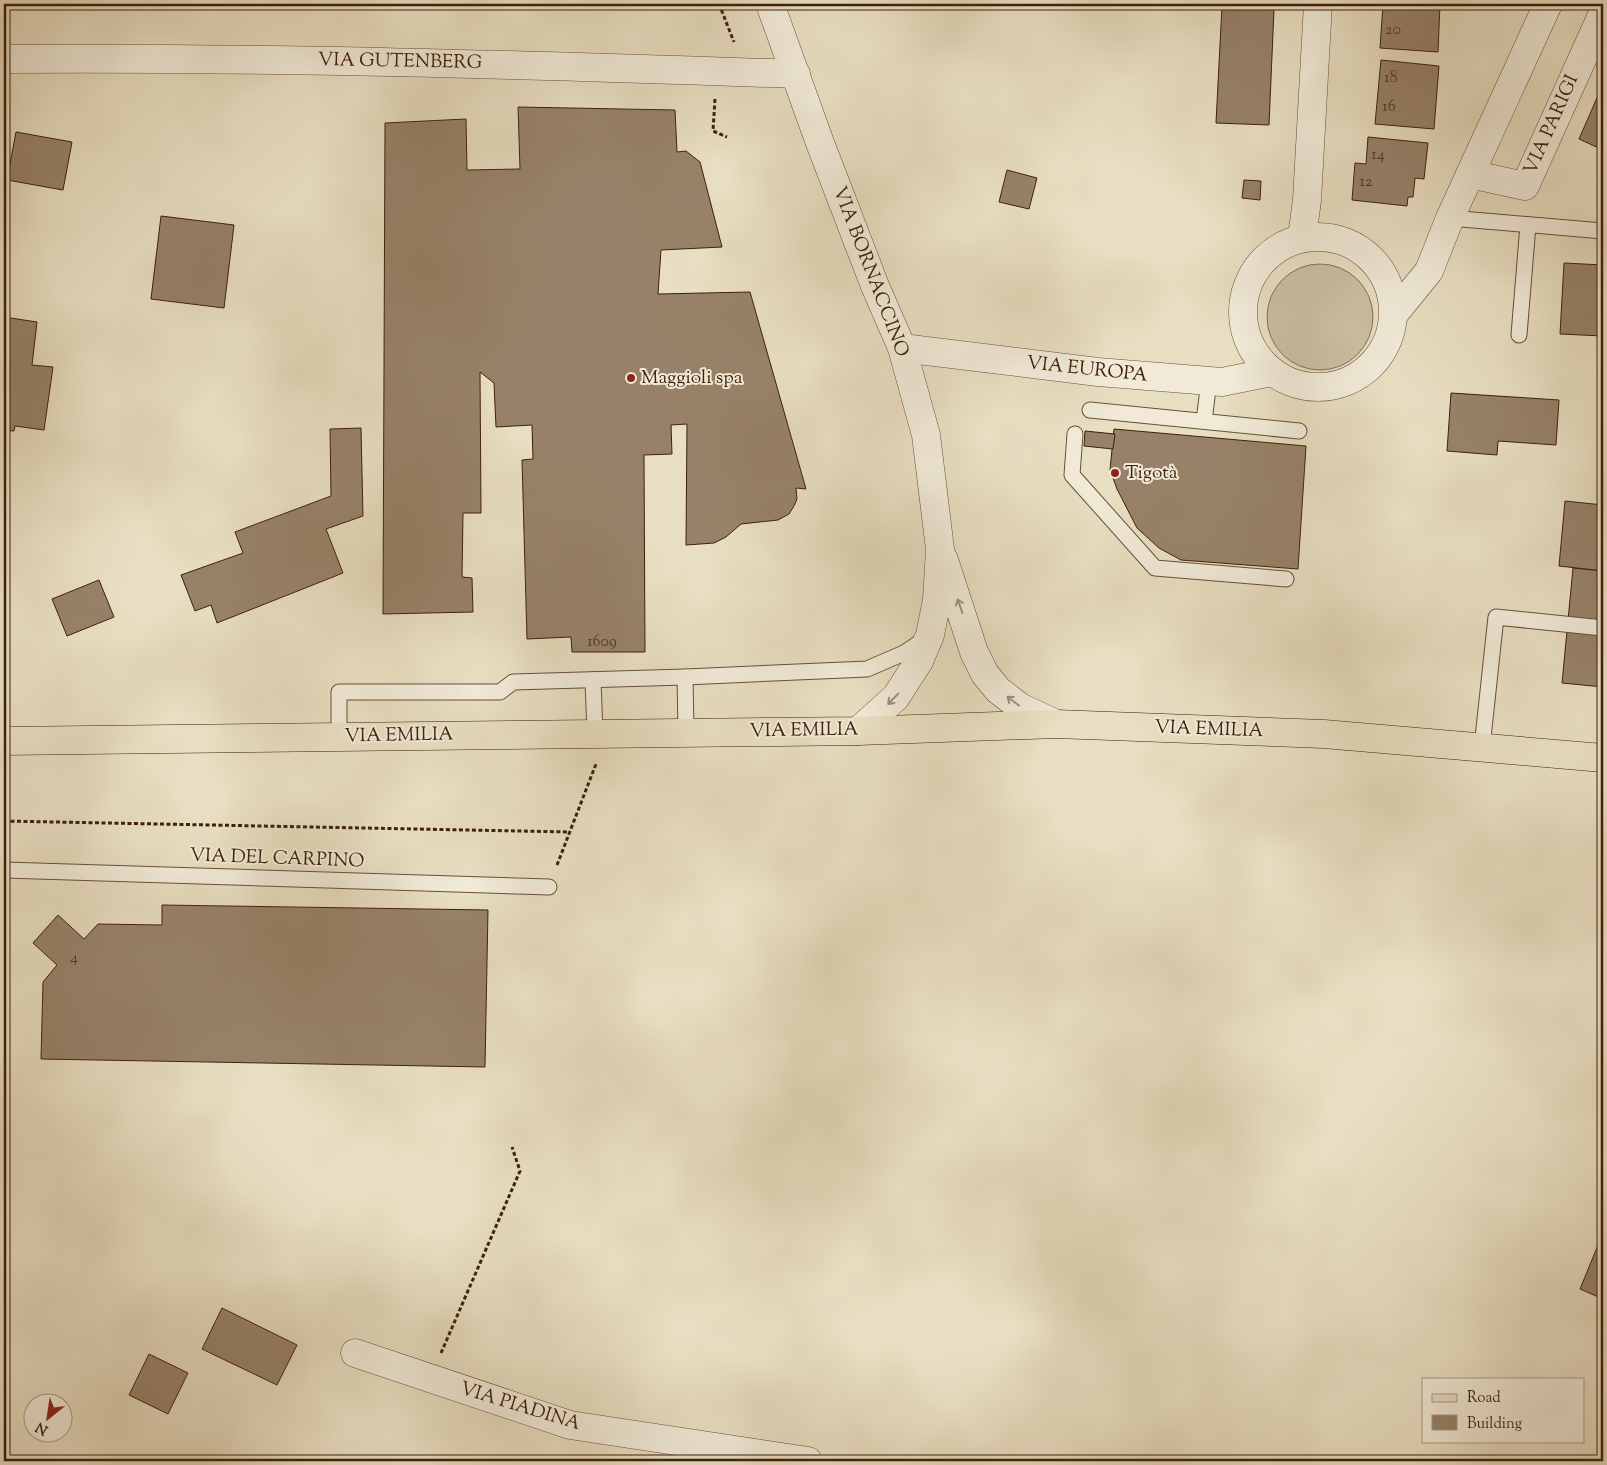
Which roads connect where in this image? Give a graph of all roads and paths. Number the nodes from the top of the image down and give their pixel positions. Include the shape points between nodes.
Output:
1 (325, 4) edge
2 (339, 4) edge
3 (719, 4) edge
4 (770, 4) edge
5 (1318, 4) edge
6 (1548, 4) edge
7 (1603, 13) edge
8 (735, 46) dead end
9 (4, 59) edge
10 (796, 74) junction
11 (715, 100) dead end
12 (727, 137) dead end
13 (1470, 174) junction
14 (1450, 218) junction
15 (1528, 225) junction
16 (1603, 231) edge
17 (1302, 238) junction
18 (1394, 314) junction
19 (1519, 335) dead end
20 (902, 348) junction
21 (1272, 372) junction
22 (1209, 381) junction
23 (1090, 410) dead end
24 (1204, 421) junction
25 (1299, 431) dead end
26 (1075, 434) dead end
27 (940, 549) junction
28 (1286, 579) dead end
29 (1603, 628) edge
30 (930, 635) junction
31 (684, 677) junction
32 (593, 680) junction
33 (1056, 724) junction
34 (858, 730) junction
35 (686, 733) junction
36 (596, 734) junction
37 (339, 737) junction
38 (4, 741) edge
39 (1482, 747) junction
40 (1603, 758) edge
41 (597, 761) dead end
42 (4, 821) edge
43 (570, 832) junction
44 (4, 870) edge
45 (549, 887) joint
46 (512, 1147) dead end
47 (355, 1353) dead end
48 (433, 1380) junction
49 (808, 1461) edge

1 - 2 path
3 - 8 path
4 - 10 street, VIA BORNACCINO
5 - 17 street
6 - 13 street
7 - 13 street, VIA PARIGI via 1524,186
9 - 10 street, VIA GUTENBERG via 492,64
10 - 20 street, VIA BORNACCINO via 864,257
11 - 12 path via 713,131
13 - 14 street
14 - 15 lane
14 - 18 street via 1428,271
15 - 16 lane
15 - 19 lane
17 - 18 street via 1326,237 1352,244 1373,260 1386,281
17 - 21 street via 1278,248 1260,266 1244,297 1242,314 1248,340
18 - 21 street via 1383,352 1366,371 1342,384 1322,388 1296,384
20 - 22 street, VIA EUROPA via 1098,372
20 - 27 street, VIA BORNACCINO via 926,435
21 - 22 street, VIA EUROPA via 1222,382
22 - 24 lane
23 - 24 lane
24 - 25 lane
26 - 28 lane via 1072,475 1154,568
27 - 30 street, VIA BORNACCINO via 937,600
33 -> 27 street, VIA BORNACCINO via 1020,707 984,674
29 - 39 lane via 1496,617
30 - 31 lane via 904,653 867,669
30 -> 34 street, VIA BORNACCINO via 919,661 896,698
31 - 32 lane
31 - 35 lane
32 - 36 lane
32 - 37 lane via 513,682 500,692 339,692
33 - 34 main road, VIA EMILIA
33 - 39 main road, VIA EMILIA via 1324,734
34 - 35 main road, VIA EMILIA
35 - 36 main road, VIA EMILIA
36 - 37 main road, VIA EMILIA
37 - 38 main road, VIA EMILIA
39 - 40 main road, VIA EMILIA
41 - 43 path
42 - 43 path
43 - 45 path
44 - 45 lane, VIA DEL CARPINO
46 - 48 path via 520,1171 445,1341
47 - 48 street, VIA PIADINA
48 - 49 street, VIA PIADINA via 570,1426

